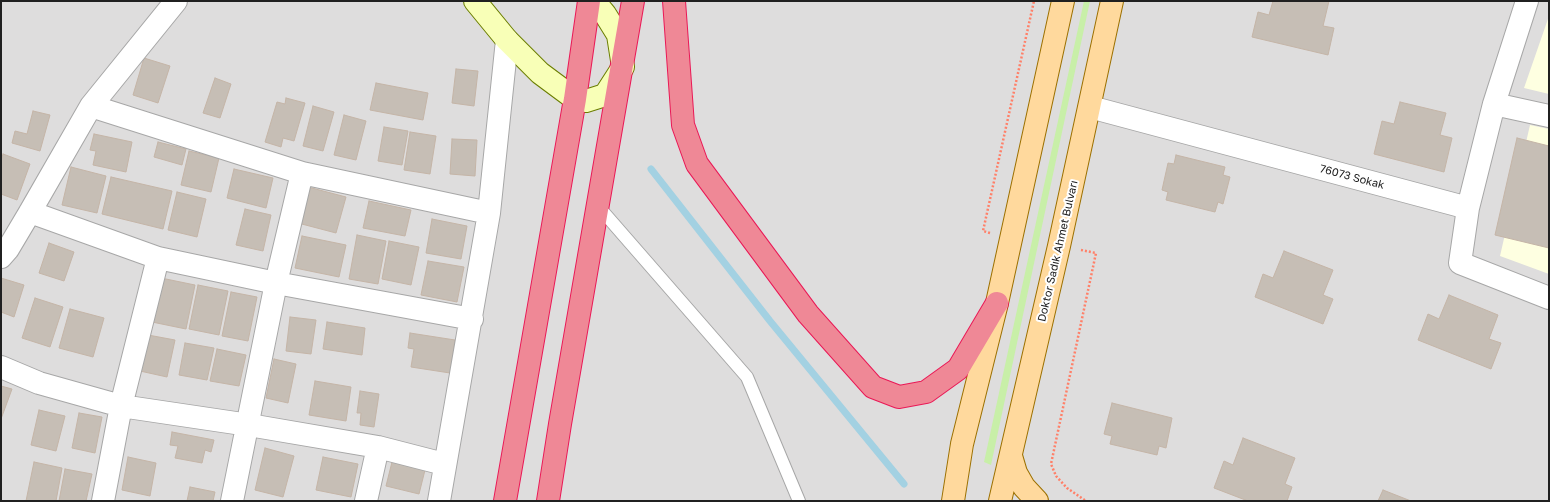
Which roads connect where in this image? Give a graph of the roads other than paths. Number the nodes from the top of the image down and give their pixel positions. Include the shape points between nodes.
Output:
1 (176, 1) edge
2 (475, 1) edge
3 (589, 1) edge
4 (594, 1) edge
5 (634, 1) edge
6 (674, 1) edge
7 (1063, 1) edge
8 (1112, 1) edge
9 (1528, 1) edge
10 (507, 40) junction
11 (622, 67) junction
12 (575, 99) junction
13 (1494, 104) junction
14 (91, 106) junction
15 (1090, 107) junction
16 (1549, 116) edge
17 (302, 173) junction
18 (598, 206) junction
19 (1468, 208) junction
20 (30, 212) junction
21 (489, 213) junction
22 (1, 257) edge
23 (158, 258) junction
24 (276, 283) junction
25 (1549, 298) edge
26 (997, 303) junction
27 (472, 319) junction
28 (1, 367) edge
29 (121, 406) junction
30 (248, 424) junction
31 (962, 444) junction
32 (378, 447) junction
33 (1011, 456) junction
34 (444, 464) junction
35 (102, 501) edge
36 (232, 501) edge
37 (366, 501) edge
38 (439, 501) edge
39 (505, 501) edge
40 (548, 501) edge
41 (800, 501) edge
42 (944, 501) edge
43 (953, 501) edge
44 (1000, 501) edge
45 (1007, 501) edge
46 (1037, 501) edge

1 - 14 street
2 - 10 main road
3 - 12 highway
4 - 11 main road via 618,35
5 - 11 highway
6 - 26 highway via 683,126 697,164 808,314 873,387 899,397 926,392 958,369
7 - 26 main road
8 - 15 main road, Doktor Sadık Ahmet Bulvarı
9 - 13 street
10 - 12 main road via 540,73
10 - 21 street
11 - 12 main road via 605,95 586,101
11 - 18 highway
12 - 39 highway
13 - 16 street
13 - 19 street
14 - 17 street
14 - 20 street
15 - 19 street, 76073 Sokak
15 - 33 main road, Doktor Sadık Ahmet Bulvarı
17 - 21 street
17 - 24 street
18 - 40 highway
18 - 41 lane via 747,377
19 - 25 street via 1460,263
20 - 22 street
20 - 23 street
21 - 27 street
23 - 24 street
23 - 29 street
24 - 27 street
24 - 30 street
26 - 31 main road
27 - 34 street
28 - 29 street via 39,382
29 - 30 street
29 - 35 street
30 - 32 street
30 - 36 street
31 - 42 main road
31 - 43 main road
32 - 34 street
32 - 37 street
33 - 44 main road, Doktor Sadık Ahmet Bulvarı
33 - 45 main road
33 - 46 main road via 1024,487
34 - 38 street

